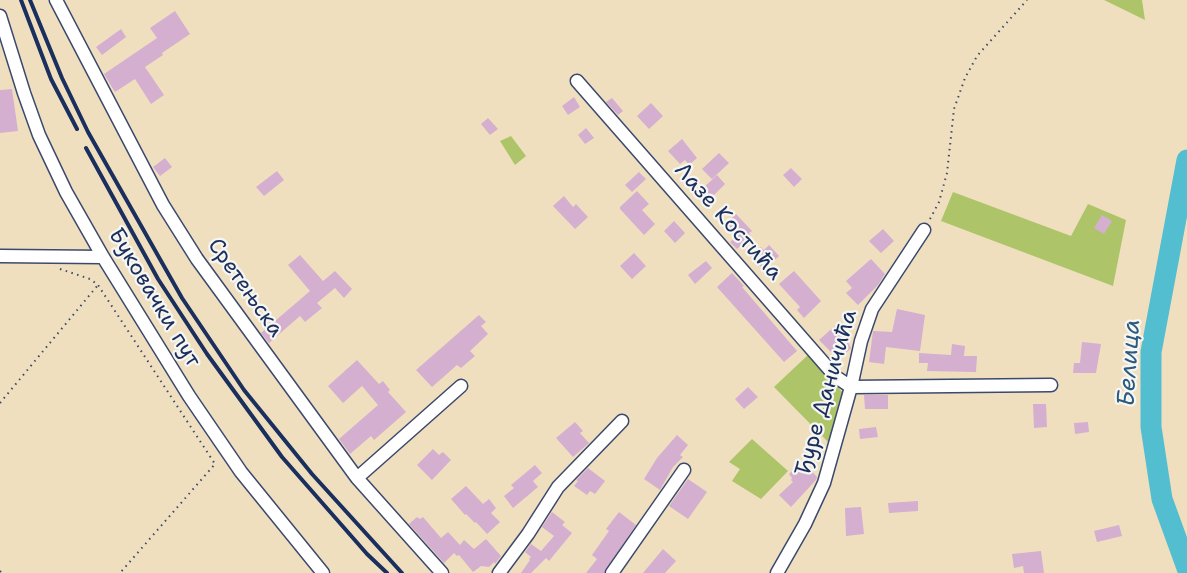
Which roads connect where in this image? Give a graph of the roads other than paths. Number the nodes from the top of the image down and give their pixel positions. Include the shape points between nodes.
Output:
1 (56, 0) edge
2 (0, 16) edge
3 (577, 81) dead end
4 (924, 230) road end
5 (0, 256) edge
6 (103, 257) junction
7 (1051, 385) dead end
8 (461, 386) dead end
9 (851, 387) junction
10 (622, 421) dead end
11 (684, 470) dead end
12 (357, 478) junction
13 (323, 573) edge
14 (442, 573) edge
15 (499, 573) edge
16 (612, 573) edge
17 (777, 573) edge

1 - 12 street, Сретењска via 163,205 191,250
2 - 6 street, Буковачки пут via 39,135
3 - 9 street, Лазе Костића via 836,377
4 - 9 street, Ђуре Даничића via 872,309
5 - 6 street
6 - 13 street, Буковачки пут via 189,396 242,472
7 - 9 street
8 - 12 street
9 - 17 street, Ђуре Даничића via 824,483
10 - 15 street via 558,487
11 - 16 street
12 - 14 street, Сретењска

